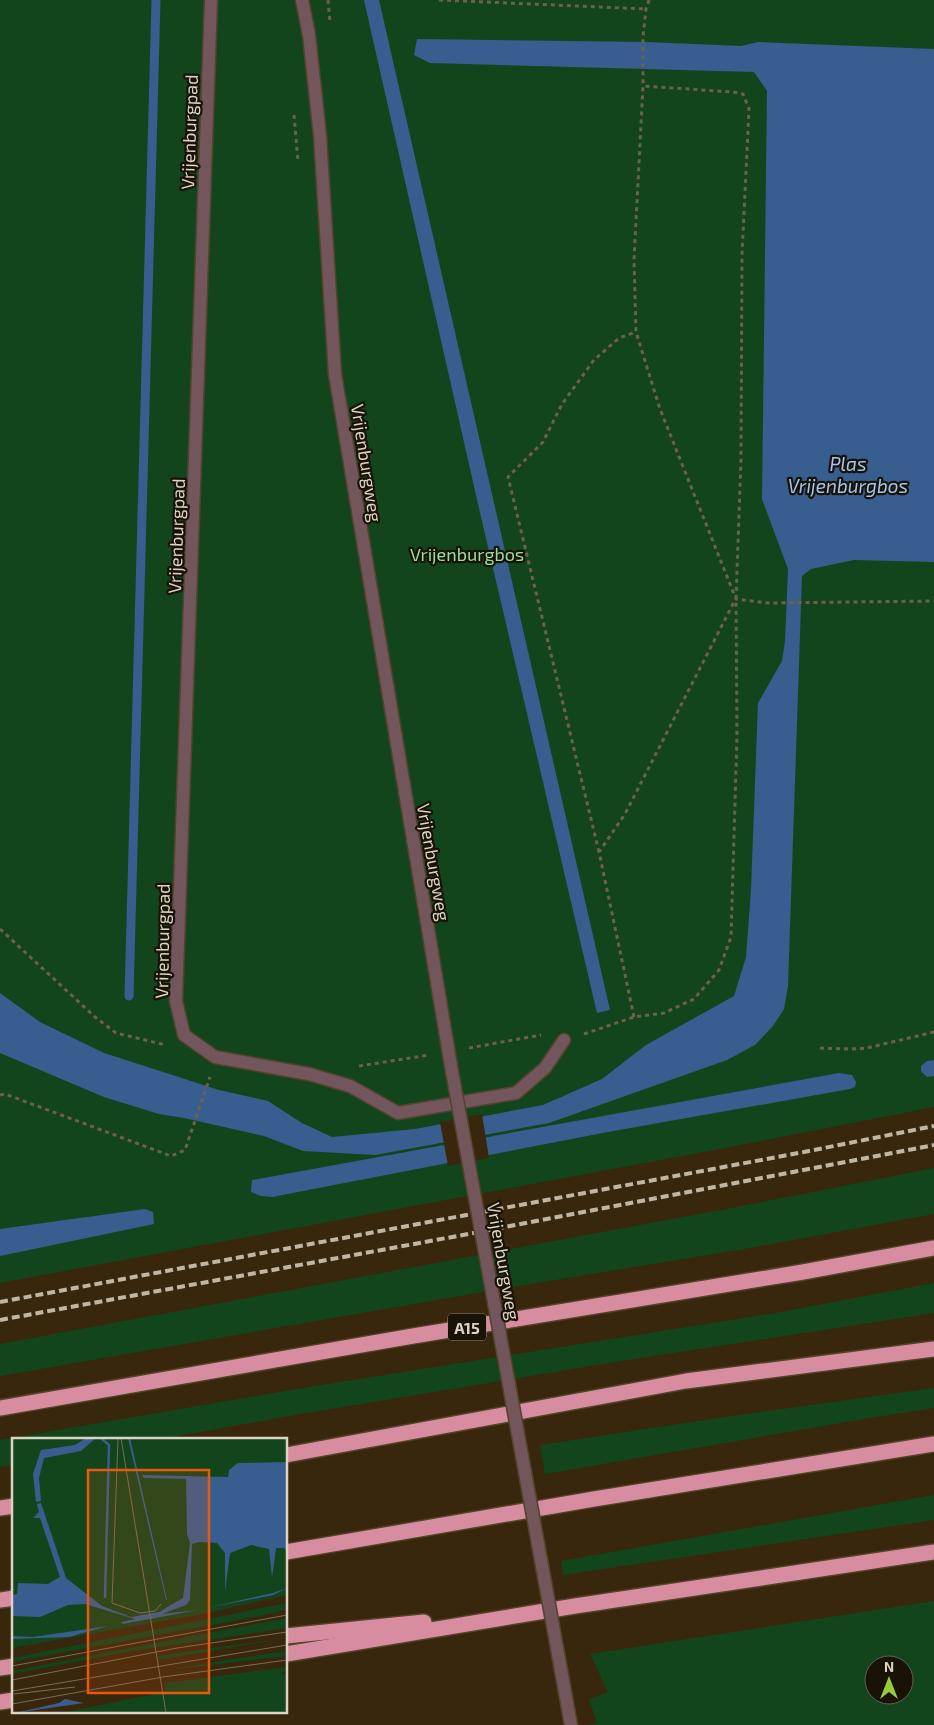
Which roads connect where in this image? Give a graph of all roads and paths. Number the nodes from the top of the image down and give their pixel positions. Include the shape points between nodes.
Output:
1 (211, 0) edge
2 (302, 0) edge
3 (328, 0) edge
4 (439, 0) edge
5 (649, 0) edge
6 (646, 9) junction
7 (331, 33) dead end
8 (643, 86) junction
9 (636, 332) junction
10 (736, 600) junction
11 (934, 601) edge
12 (599, 852) junction
13 (0, 929) edge
14 (634, 1018) junction
15 (934, 1032) edge
16 (564, 1040) junction
17 (170, 1046) dead end
18 (820, 1048) dead end
19 (433, 1055) dead end
20 (468, 1055) dead end
21 (215, 1057) junction
22 (358, 1067) dead end
23 (0, 1094) edge
24 (934, 1248) edge
25 (934, 1349) edge
26 (0, 1408) edge
27 (934, 1444) edge
28 (288, 1455) edge
29 (288, 1552) edge
30 (934, 1552) edge
31 (575, 1606) junction
32 (288, 1636) edge
33 (288, 1654) edge
34 (571, 1725) edge

1 - 21 street, Vrijenburgpad via 176,1001 184,1036
2 - 34 street, Vrijenburgweg, bridge via 320,136 335,374 451,1066
3 - 7 path
4 - 6 path
5 - 6 path
6 - 8 path
8 - 9 path via 634,260
8 - 10 path via 743,94 749,109 742,255 741,459
9 - 10 path via 660,409
9 - 12 path via 619,338 594,360 562,404 543,442 508,477
10 - 11 path via 768,603
10 - 12 path via 625,814
10 - 14 path via 737,735 731,938 718,970 694,998 664,1013
12 - 14 path
13 - 17 path via 116,1033
14 - 16 path
15 - 18 path via 866,1048
16 - 20 path via 544,1035 467,1048
16 - 21 street via 545,1068 516,1093 398,1113 350,1086 309,1074
19 - 22 path
21 - 23 path via 186,1150 171,1156
24 - 26 highway, A15
25 - 28 highway via 686,1382
27 - 29 highway
30 - 31 highway
31 - 32 highway
31 - 33 highway

